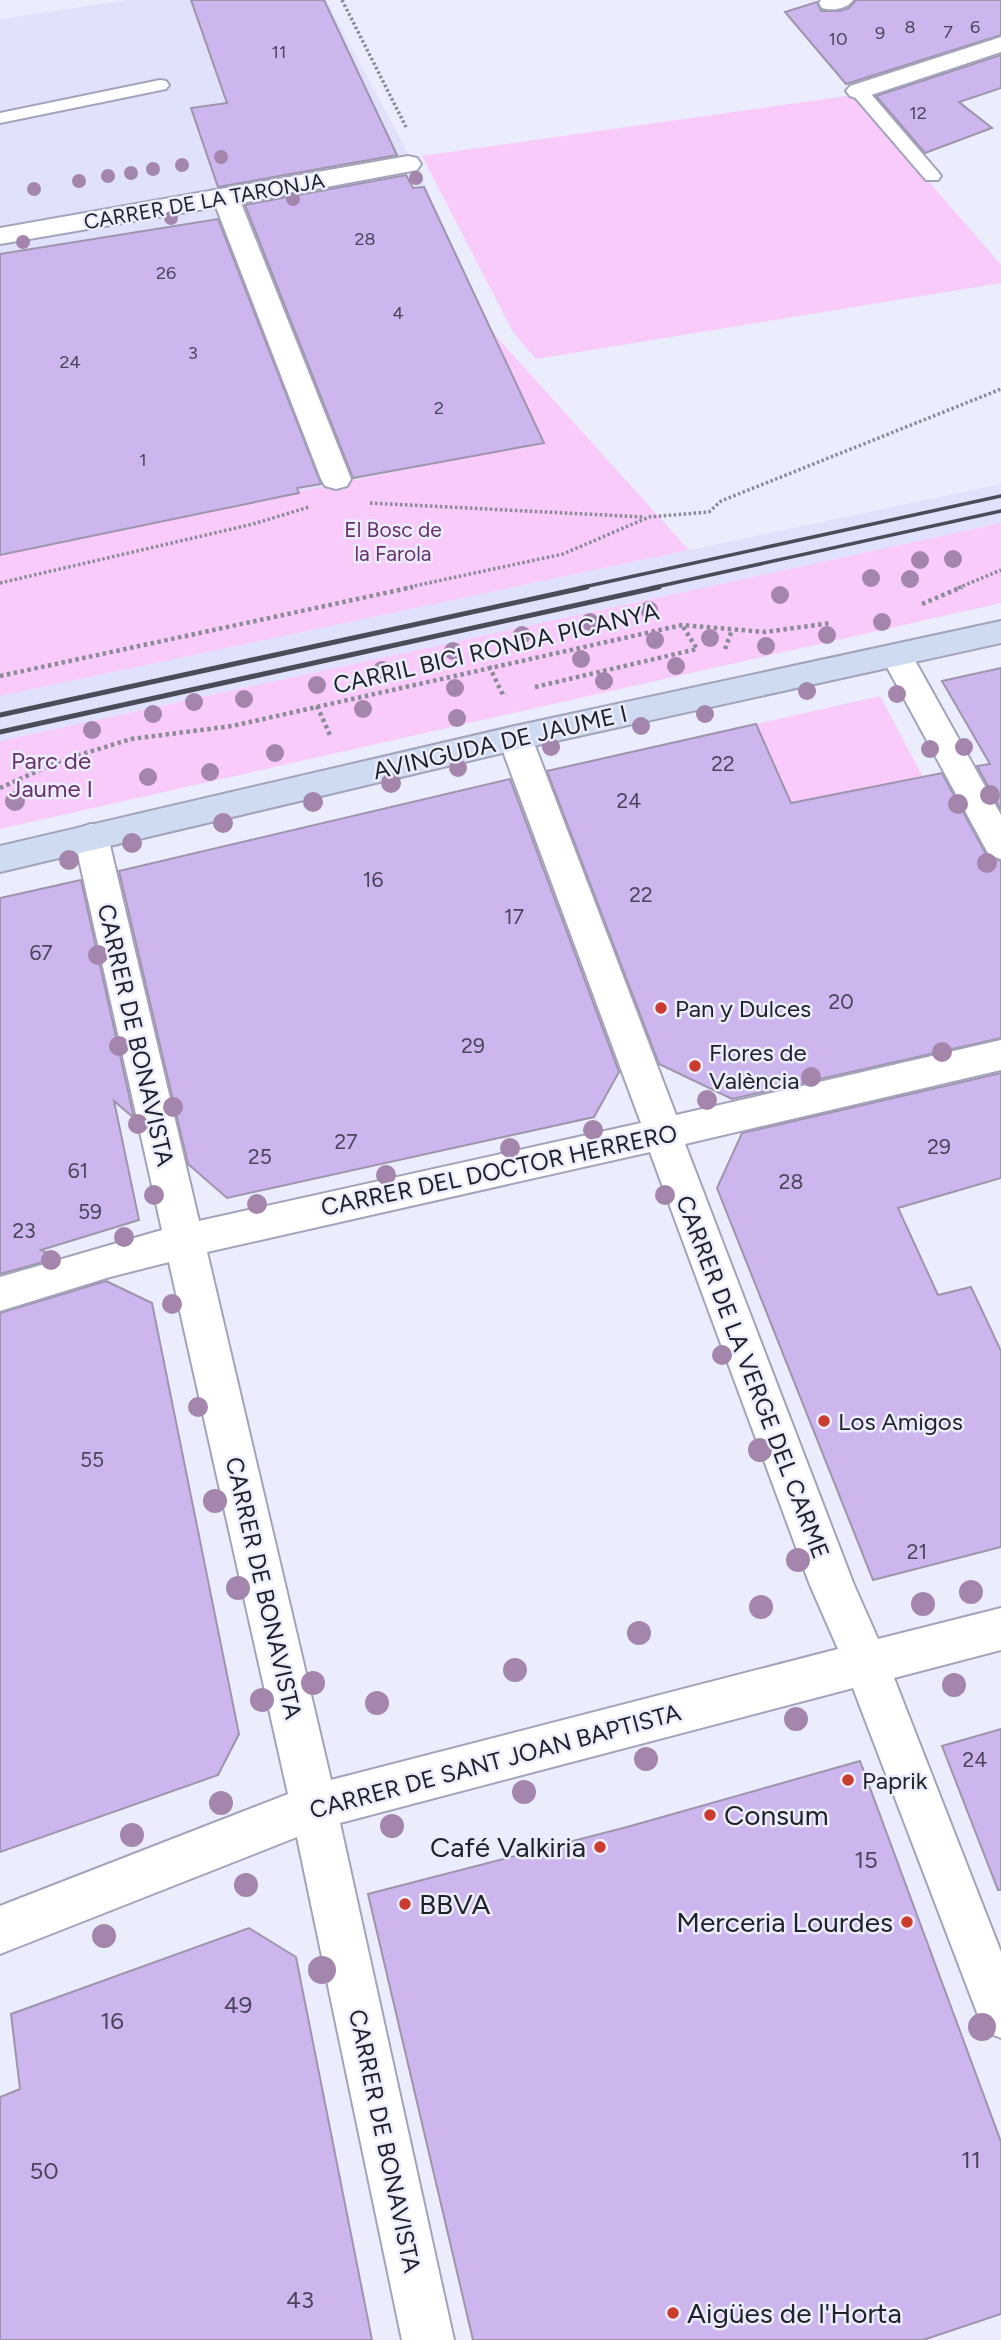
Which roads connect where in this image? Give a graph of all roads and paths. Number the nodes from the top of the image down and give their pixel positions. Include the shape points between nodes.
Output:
1 (342, 0) edge
2 (1001, 44) edge
3 (160, 85) dead end
4 (859, 91) joint
5 (0, 118) edge
6 (408, 164) joint
7 (932, 176) dead end
8 (226, 198) junction
9 (0, 236) edge
10 (1001, 388) edge
11 (336, 479) dead end
12 (365, 504) dead end
13 (312, 506) dead end
14 (649, 517) junction
15 (1001, 570) edge
16 (0, 583) edge
17 (913, 608) dead end
18 (840, 622) dead end
19 (682, 625) junction
20 (1001, 632) edge
21 (897, 656) junction
22 (489, 666) junction
23 (0, 676) edge
24 (529, 688) dead end
25 (516, 692) dead end
26 (503, 695) junction
27 (490, 698) dead end
28 (317, 706) junction
29 (344, 732) dead end
30 (515, 738) junction
31 (0, 788) edge
32 (91, 837) junction
33 (1001, 846) edge
34 (0, 859) edge
35 (1001, 1055) edge
36 (663, 1134) junction
37 (185, 1242) junction
38 (0, 1294) edge
39 (1001, 1629) edge
40 (866, 1664) junction
41 (314, 1808) junction
42 (0, 1930) edge
43 (1001, 2014) edge
44 (428, 2340) edge

1 - 6 path via 416,148
2 - 4 street
3 - 5 lane
4 - 7 lane
6 - 8 street, CARRER DE LA TARONJA
8 - 9 street, CARRER DE LA TARONJA
8 - 11 street
10 - 14 path via 721,500 709,512
12 - 14 path
13 - 16 path
14 - 23 path via 563,554
15 - 17 path
18 - 19 path, CARRIL BICI RONDA PICANYA via 789,631
19 - 22 path, CARRIL BICI RONDA PICANYA
19 - 24 path via 697,649
20 - 21 street, AVINGUDA DE JAUME I
21 - 30 street, AVINGUDA DE JAUME I
21 - 33 street
22 - 26 path
22 - 28 path, CARRIL BICI RONDA PICANYA
25 - 26 path
26 - 27 path
28 - 29 path via 330,735
28 - 31 path, CARRIL BICI RONDA PICANYA via 232,726 131,739 60,761
30 - 32 street, AVINGUDA DE JAUME I
30 - 36 street, CARRER DE LA VERGE DEL CARME
32 - 34 street, AVINGUDA DE JAUME I
32 - 37 street, CARRER DE BONAVISTA
35 - 36 street, CARRER DEL DOCTOR HERRERO
36 - 37 street, CARRER DEL DOCTOR HERRERO
36 - 40 street, CARRER DE LA VERGE DEL CARME via 822,1559
37 - 38 street, CARRER DEL DOCTOR HERRERO
37 - 41 street, CARRER DE BONAVISTA
39 - 40 street, CARRER DE SANT JOAN BAPTISTA
40 - 41 street, CARRER DE SANT JOAN BAPTISTA
40 - 43 street, CARRER DE LA VERGE DEL CARME
41 - 42 street, CARRER DE SANT JOAN BAPTISTA
41 - 44 street, CARRER DE BONAVISTA

